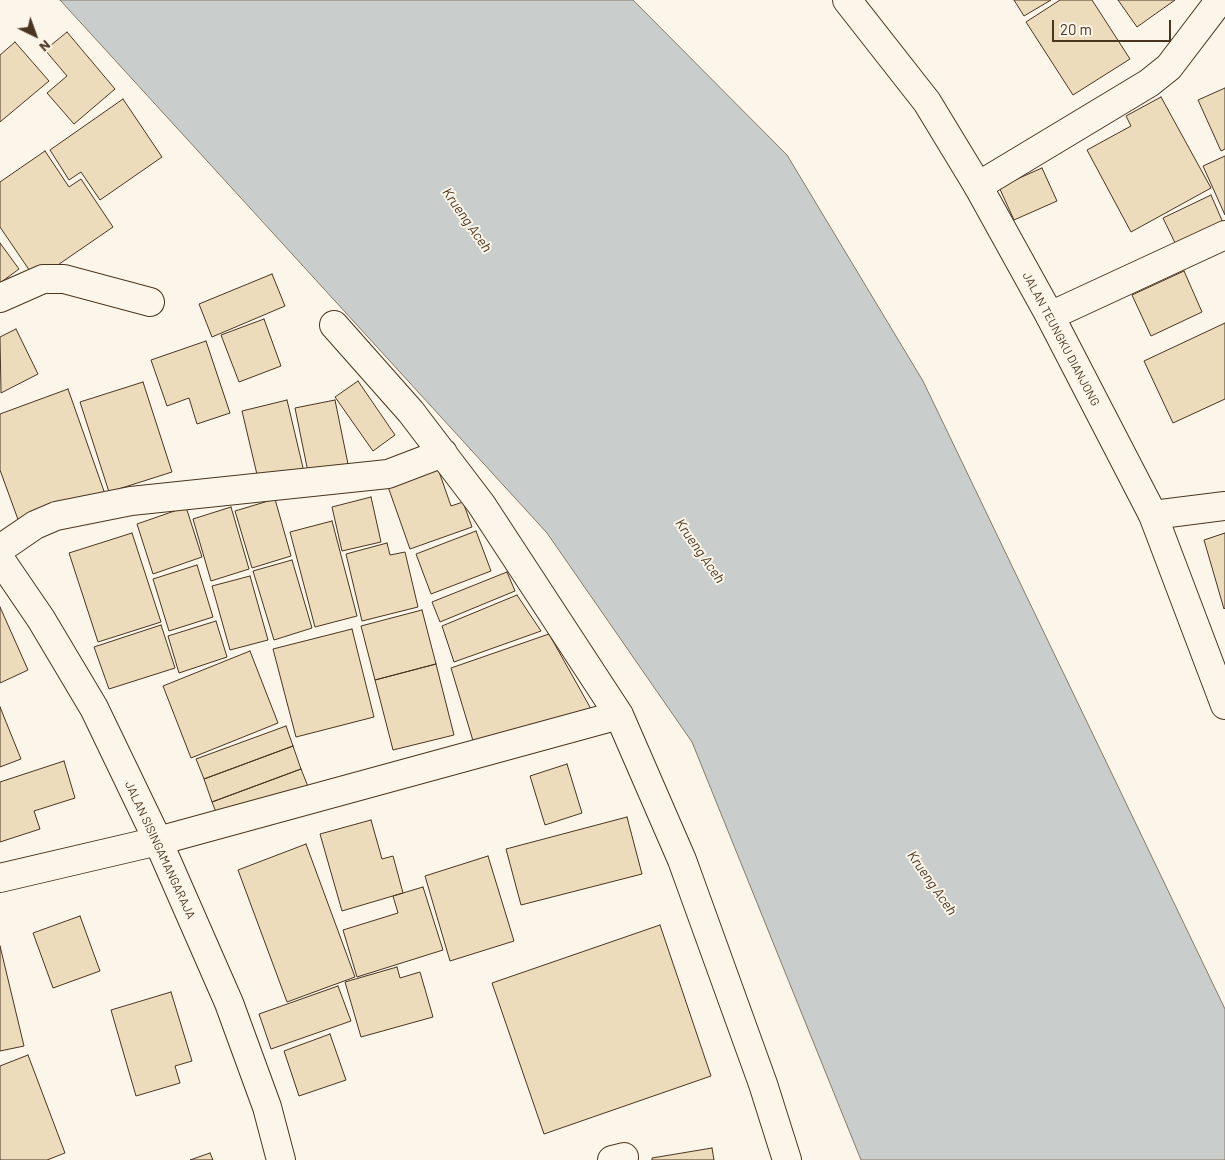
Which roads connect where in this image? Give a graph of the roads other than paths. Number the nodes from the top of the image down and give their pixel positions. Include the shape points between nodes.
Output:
1 (848, 0) edge
2 (1220, 0) edge
3 (978, 186) junction
4 (1225, 235) edge
5 (0, 298) edge
6 (150, 302) dead end
7 (1050, 316) junction
8 (334, 325) dead end
9 (443, 454) junction
10 (1225, 506) edge
11 (1153, 515) junction
12 (0, 549) edge
13 (0, 559) edge
14 (1225, 705) edge
15 (619, 715) junction
16 (158, 841) junction
17 (0, 878) edge
18 (281, 1160) edge
19 (787, 1160) edge

1 - 3 street, JALAN TEUNGKU DIANJONG via 927,102
2 - 3 street via 1169,67 1149,83
3 - 7 street, JALAN TEUNGKU DIANJONG
4 - 7 street
5 - 6 street via 43,279 64,279
7 - 11 street, JALAN TEUNGKU DIANJONG
8 - 9 street via 411,412
9 - 12 street via 388,474 131,501 56,516 35,525
9 - 15 street via 481,504
10 - 11 street
11 - 14 street, JALAN TEUNGKU DIANJONG
13 - 16 street, JALAN SISINGAMANGARAJA via 41,619 94,708
15 - 16 street
15 - 19 street via 682,860
16 - 17 street
16 - 18 street, JALAN SISINGAMANGARAJA via 229,1003

